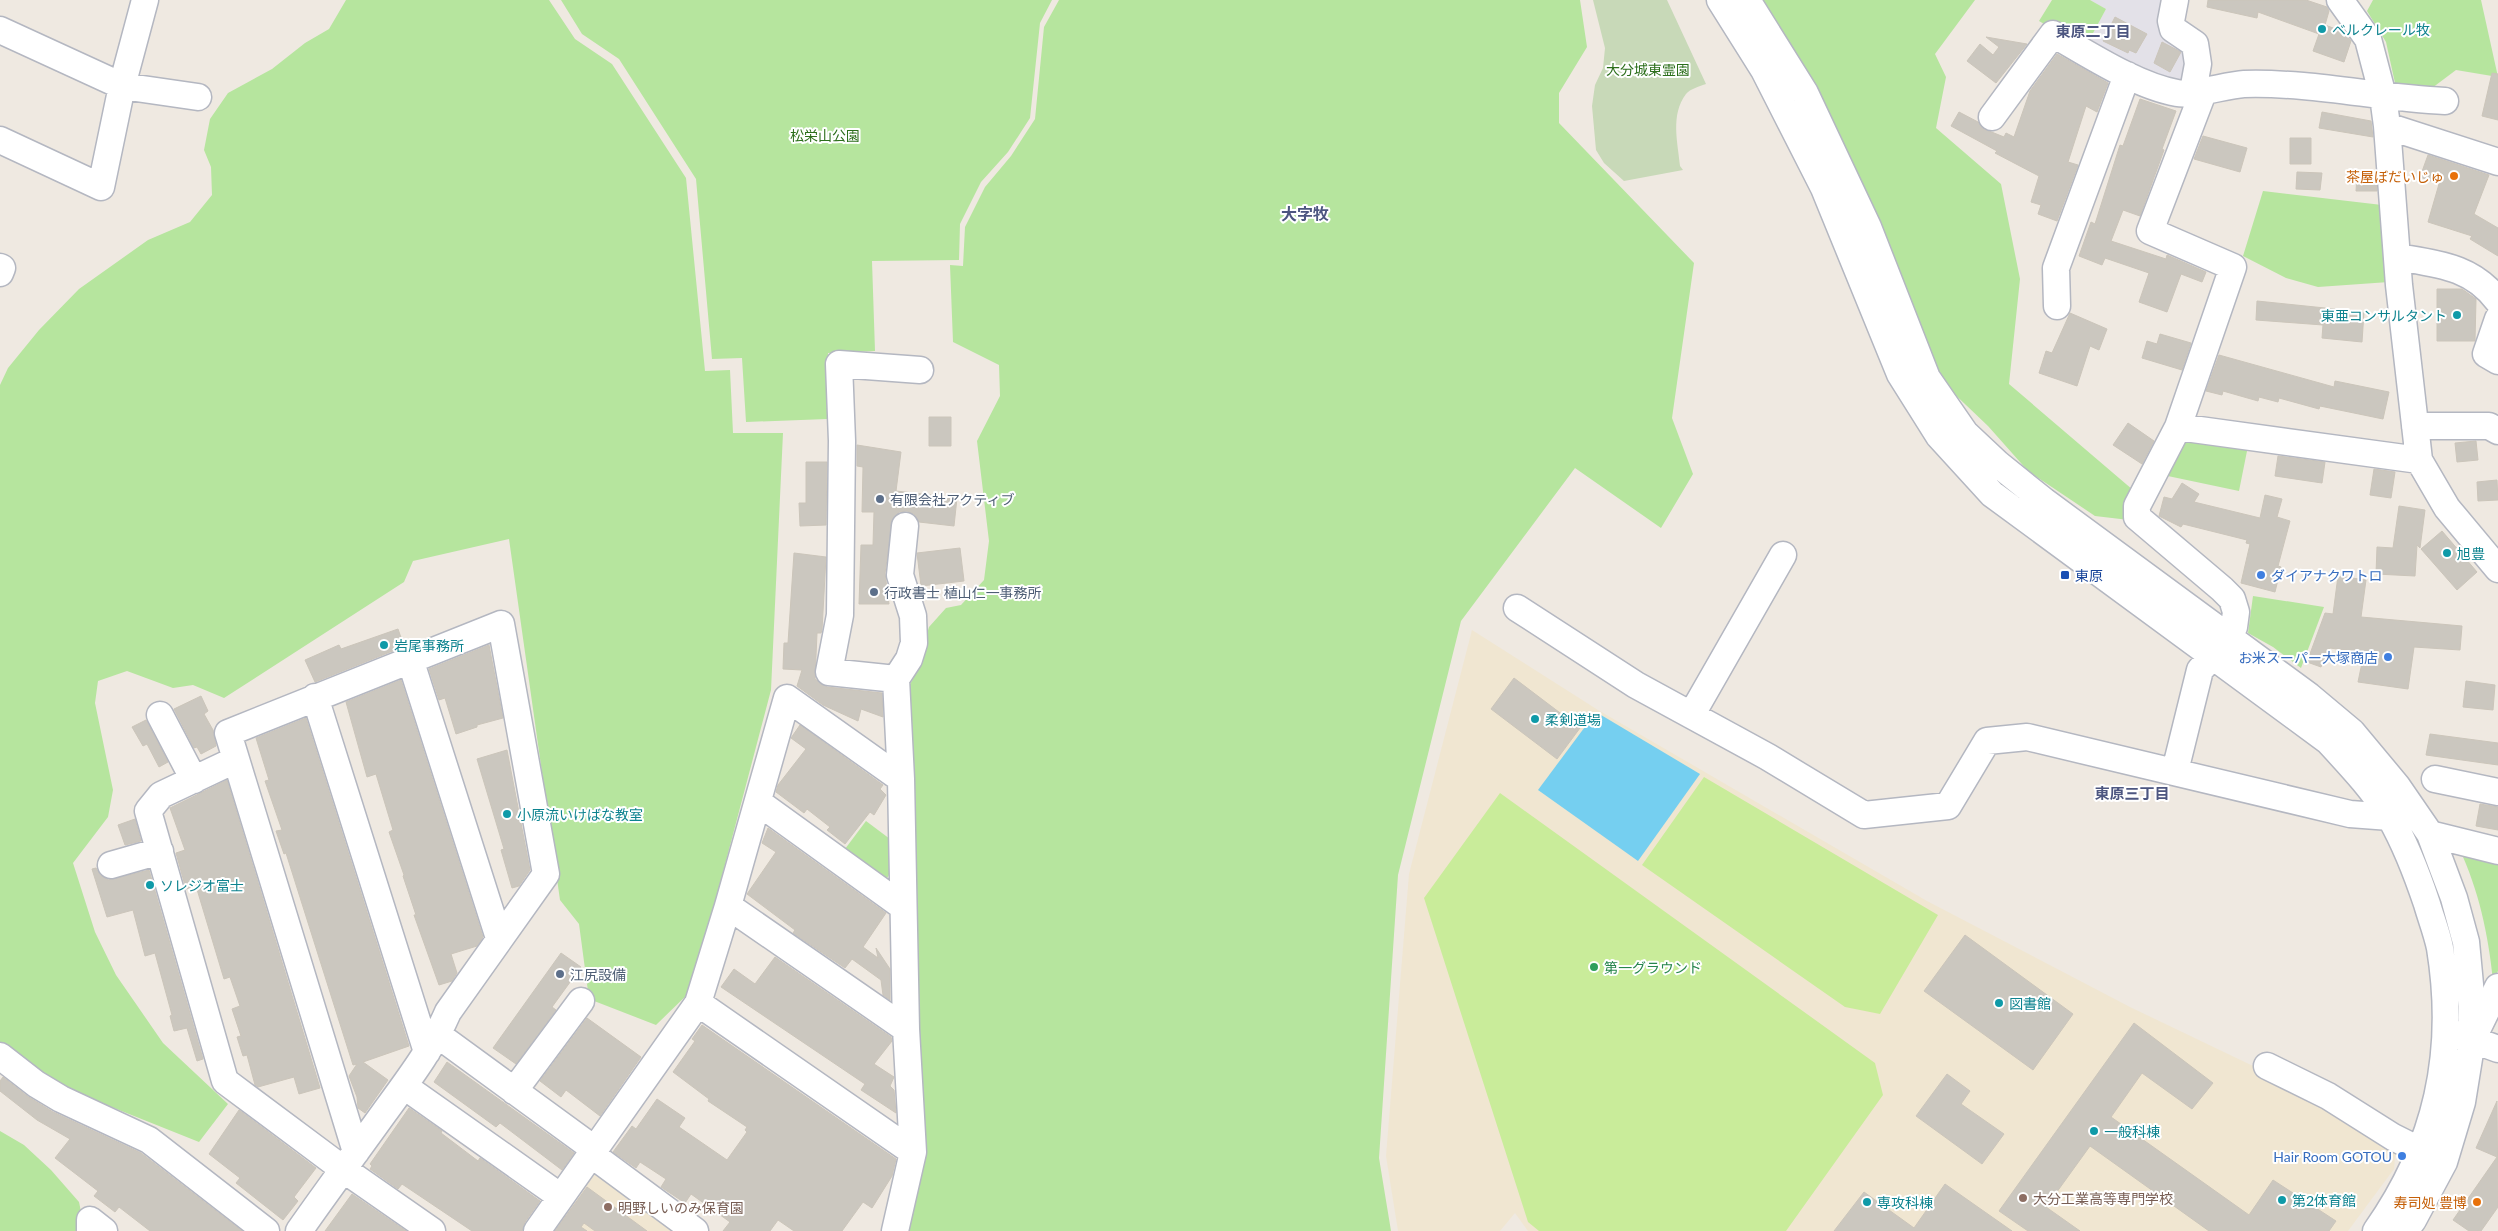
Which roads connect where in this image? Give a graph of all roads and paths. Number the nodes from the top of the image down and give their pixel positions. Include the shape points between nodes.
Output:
1 (145, 0) edge
2 (1720, 0) edge
3 (1748, 0) edge
4 (2175, 0) edge
5 (2352, 6) edge
6 (0, 30) edge
7 (2127, 76) junction
8 (122, 86) junction
9 (2198, 90) junction
10 (2383, 96) junction
11 (198, 97) dead end
12 (2445, 101) dead end
13 (1992, 117) dead end
14 (2387, 126) junction
15 (0, 140) edge
16 (2498, 162) edge
17 (2397, 257) junction
18 (0, 267) edge
19 (0, 272) edge
20 (2498, 301) edge
21 (2057, 306) dead end
22 (2498, 319) edge
23 (2498, 361) edge
24 (920, 370) dead end
25 (2416, 426) junction
26 (2178, 427) junction
27 (2498, 431) edge
28 (2419, 460) junction
29 (905, 526) dead end
30 (1783, 555) dead end
31 (2498, 568) edge
32 (1517, 608) dead end
33 (2221, 647) junction
34 (410, 659) junction
35 (896, 679) junction
36 (315, 696) junction
37 (1692, 714) junction
38 (160, 715) dead end
39 (235, 760) junction
40 (2175, 771) junction
41 (901, 779) junction
42 (2435, 779) dead end
43 (194, 780) junction
44 (2498, 792) edge
45 (758, 802) junction
46 (2390, 817) junction
47 (2430, 834) junction
48 (2498, 850) edge
49 (160, 851) junction
50 (111, 865) dead end
51 (728, 906) junction
52 (902, 906) junction
53 (499, 938) junction
54 (2498, 987) edge
55 (581, 1001) dead end
56 (698, 1003) junction
57 (906, 1029) junction
58 (2447, 1030) junction
59 (2472, 1040) junction
60 (432, 1043) junction
61 (2498, 1049) edge
62 (0, 1056) edge
63 (2267, 1066) dead end
64 (404, 1086) junction
65 (514, 1091) junction
66 (913, 1152) junction
67 (591, 1154) junction
68 (2433, 1156) junction
69 (350, 1161) junction
70 (561, 1197) junction
71 (2416, 1227) edge
72 (90, 1231) edge
73 (104, 1231) edge
74 (266, 1231) edge
75 (299, 1231) edge
76 (432, 1231) edge
77 (537, 1231) edge
78 (694, 1231) edge
79 (895, 1231) edge
80 (2376, 1231) edge

1 - 8 street
2 - 33 street via 1764,70 1819,180 1900,374 1939,436 1992,494
3 - 33 street via 1805,93 1868,227 1927,378 1965,433 1998,464
4 - 9 street via 2171,21 2173,29 2195,44
5 - 10 street via 2368,39
6 - 8 street
7 - 9 street via 2178,93
7 - 13 street via 2053,34
7 - 21 street via 2056,268
8 - 11 street
8 - 15 street via 101,187
9 - 10 street via 2244,84 2321,87
9 - 26 street via 2150,230 2233,267
10 - 12 street
10 - 14 street
14 - 16 street
14 - 17 street
17 - 20 street via 2447,266 2473,276 2487,286
17 - 25 street
18 - 19 street
22 - 23 street via 2486,354
24 - 35 street via 839,364 842,441 840,615 829,672
25 - 27 street via 2489,426
25 - 28 street
26 - 28 street
26 - 33 street via 2137,506 2137,517 2232,599 2235,619
28 - 31 street via 2447,508
29 - 35 street via 900,575 913,616 914,643 909,659
30 - 37 street
32 - 37 street via 1636,685
33 - 40 street via 2200,670
33 - 46 street via 2328,741 2362,778
33 - 47 street via 2309,696 2352,732 2397,786
34 - 36 street
34 - 53 street
34 - 53 street via 501,624 546,874
35 - 41 street
36 - 39 street via 228,733
36 - 60 street
37 - 40 street via 1864,815 1948,806 1987,741 2027,737
38 - 43 street
39 - 43 street
39 - 69 street
40 - 46 street via 2350,814
41 - 45 street via 787,698
41 - 52 street
42 - 44 street
43 - 49 street via 161,794 148,810
45 - 51 street
45 - 52 street
46 - 58 street via 2414,863 2440,946
47 - 48 street
47 - 59 street via 2454,898 2466,942
49 - 50 street
49 - 69 street via 225,1081
51 - 56 street
51 - 57 street
52 - 57 street
53 - 60 street via 448,1012
54 - 59 street
55 - 65 street
56 - 66 street
56 - 67 street
57 - 66 street
58 - 59 street
58 - 68 street
59 - 61 street
59 - 68 street via 2462,1102
60 - 64 street
60 - 65 street
62 - 74 street via 61,1100 149,1140
63 - 68 street via 2328,1096 2393,1137
64 - 69 street
64 - 70 street
65 - 67 street via 590,1146
66 - 79 street
67 - 70 street
67 - 78 street
68 - 71 street
68 - 80 street
69 - 75 street
69 - 76 street
70 - 77 street
72 - 73 street via 90,1220

